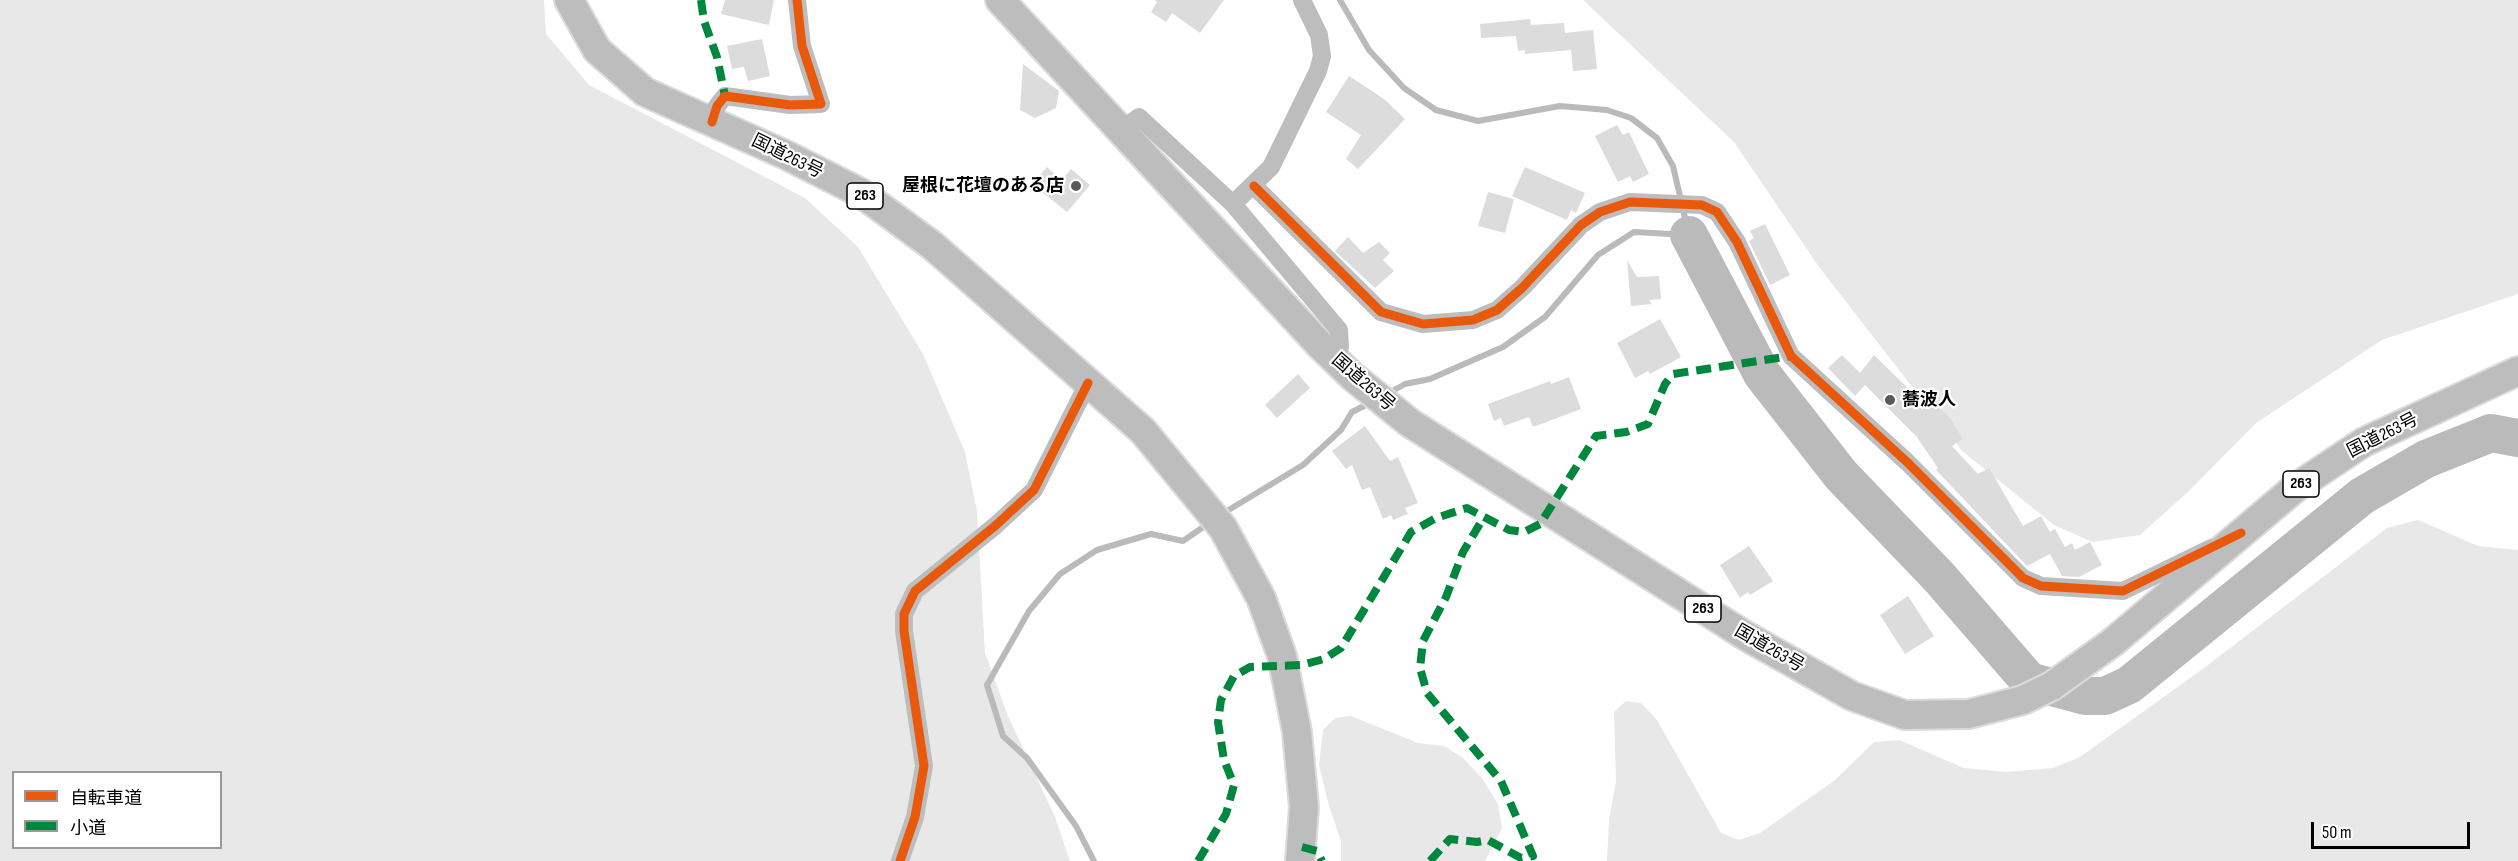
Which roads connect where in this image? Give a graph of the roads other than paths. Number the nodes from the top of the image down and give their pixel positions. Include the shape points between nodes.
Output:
1 (569, 0) edge
2 (797, 0) edge
3 (1000, 0) edge
4 (1302, 0) edge
5 (712, 122) junction
6 (1120, 131) junction
7 (1254, 186) junction
8 (1233, 204) junction
9 (1332, 356) junction
10 (2518, 371) edge
11 (1088, 383) junction
12 (2241, 533) junction
13 (900, 861) edge
14 (1300, 861) edge

1 - 5 highway, 国道263号 / 263 via 597,50 645,92
2 - 5 street via 802,46 821,104 790,105 725,96
3 - 6 highway, 国道263号 / 263
4 - 7 street via 1319,35 1322,56 1271,167
5 - 11 highway, 国道263号 / 263 via 861,193 933,246
6 - 8 street via 1139,117
6 - 9 highway, 国道263号 / 263
7 - 8 street
7 - 12 street via 1381,312 1423,324 1473,320 1497,310 1581,225 1600,212 1630,202 1702,205 1717,212 1737,242 1791,356 1907,462 2023,578 2041,586 2123,591
8 - 9 street via 1339,330 1340,347
9 - 12 highway, 国道263号 / 263 via 1410,423 1746,636 1852,696 1905,715 1969,714 2023,700 2066,677
10 - 12 highway, 国道263号 / 263 via 2364,442 2295,488
11 - 13 street via 1034,490 915,591 904,614 924,766 915,817
11 - 14 highway, 国道263号 / 263 via 1143,431 1223,528 1261,598 1282,656 1297,732 1304,807

